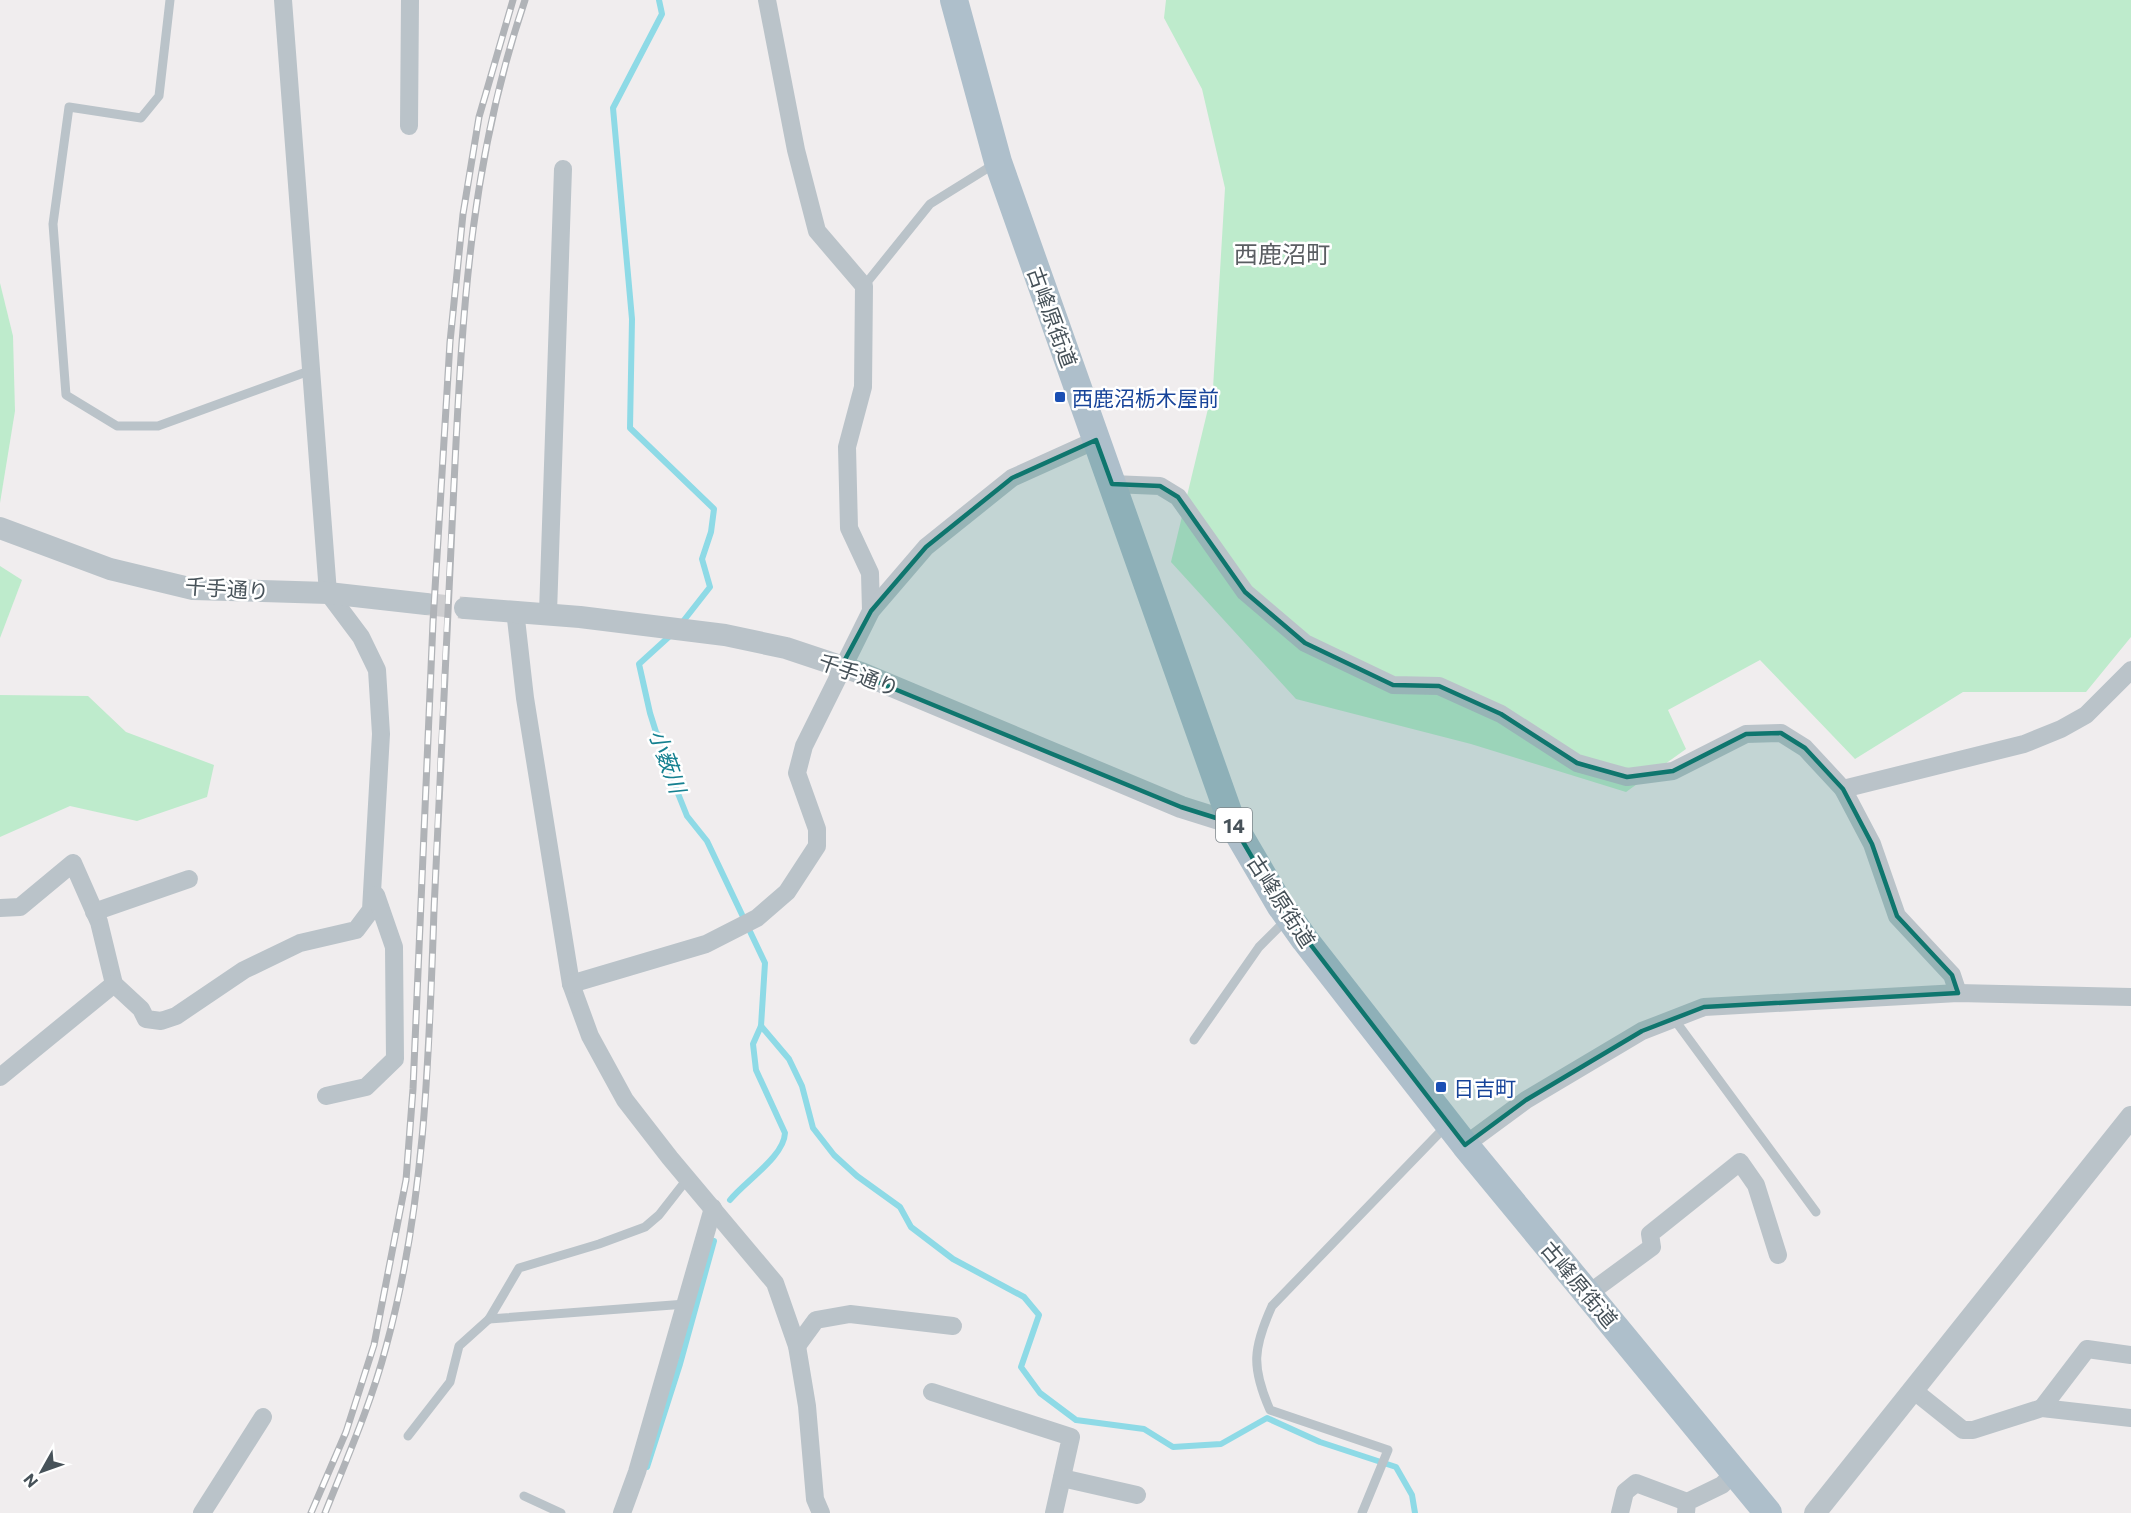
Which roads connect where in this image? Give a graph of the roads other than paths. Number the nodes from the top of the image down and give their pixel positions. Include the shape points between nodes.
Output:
1 (170, 0) edge
2 (283, 0) edge
3 (410, 0) edge
4 (767, 0) edge
5 (954, 0) edge
6 (409, 126) dead end
7 (998, 162) junction
8 (563, 169) dead end
9 (864, 286) junction
10 (309, 371) junction
11 (1096, 440) junction
12 (1112, 484) junction
13 (0, 528) edge
14 (328, 593) junction
15 (426, 604) tunnel mouth
16 (465, 608) tunnel mouth
17 (515, 610) junction
18 (871, 611) junction
19 (548, 613) junction
20 (841, 667) junction
21 (2131, 670) edge
22 (1843, 789) junction
23 (1232, 823) junction
24 (189, 879) dead end
25 (373, 884) junction
26 (0, 908) edge
27 (94, 912) junction
28 (1289, 917) junction
29 (114, 984) junction
30 (572, 984) junction
31 (1959, 993) junction
32 (2131, 997) edge
33 (1674, 1019) junction
34 (1194, 1040) dead end
35 (0, 1077) edge
36 (326, 1096) dead end
37 (2131, 1117) edge
38 (1457, 1134) junction
39 (688, 1178) junction
40 (713, 1208) junction
41 (1816, 1212) dead end
42 (1778, 1255) dead end
43 (1588, 1294) junction
44 (686, 1304) junction
45 (489, 1319) junction
46 (953, 1326) dead end
47 (797, 1346) junction
48 (2131, 1355) edge
49 (1913, 1390) junction
50 (932, 1392) dead end
51 (2042, 1408) junction
52 (263, 1417) dead end
53 (2131, 1418) edge
54 (408, 1436) dead end
55 (1735, 1472) junction
56 (1062, 1478) junction
57 (1137, 1495) dead end
58 (524, 1496) dead end
59 (1687, 1507) edge
60 (202, 1513) edge
61 (561, 1513) edge
62 (622, 1513) edge
63 (821, 1513) edge
64 (1054, 1513) edge
65 (1362, 1513) edge
66 (1620, 1513) edge
67 (1768, 1513) edge
68 (1815, 1513) edge

1 - 10 lane via 159,96 141,118 69,107 53,225 66,395 117,426 158,426
2 - 10 street
3 - 6 street
4 - 9 street via 796,150 817,231
5 - 7 main road, 古峰原街道 / 14
7 - 9 lane via 930,204
7 - 11 main road, 古峰原街道 / 14
8 - 19 street
9 - 18 street via 863,387 847,447 848,517 849,528 870,573
10 - 14 street
11 - 12 main road, 古峰原街道 / 14
11 - 18 street via 1012,478 926,547
12 - 22 street via 1160,486 1178,497 1245,592 1305,643 1393,685 1439,686 1501,714 1577,763 1627,777 1673,771 1746,734 1781,733 1805,748
12 - 23 main road, 古峰原街道 / 14
13 - 14 street, 千手通り via 110,569 193,589
14 - 15 street, 千手通り
14 - 25 street via 361,637 377,670 381,734
16 - 17 street, 千手通り
17 - 19 street, 千手通り
17 - 30 street via 525,698
18 - 20 street
19 - 20 street, 千手通り via 725,635 786,648
20 - 23 street, 千手通り via 1170,802
20 - 30 street via 804,746 797,773 817,829 817,846 787,892 757,918 706,944
21 - 22 street via 2086,715 2061,729 2024,744
22 - 31 street via 1872,844 1897,916 1952,975
23 - 28 main road, 古峰原街道 / 14
24 - 27 street
25 - 29 street via 371,910 356,930 300,943 243,970 176,1016 161,1021 146,1018
25 - 36 street via 394,947 395,1059 366,1087
26 - 27 street via 20,907 73,863
27 - 29 street
28 - 34 lane via 1258,947
28 - 38 main road, 古峰原街道 / 14
29 - 35 street
30 - 39 street via 590,1036 625,1101
31 - 32 street
31 - 33 street via 1704,1007
33 - 38 street via 1642,1031 1526,1100
33 - 41 lane
37 - 49 street
38 - 43 main road, 古峰原街道 / 14
38 - 65 lane via 1272,1306 1257,1338 1257,1381 1270,1410 1388,1450
39 - 40 street
39 - 45 lane via 645,1227 519,1268
40 - 44 street
40 - 47 street via 775,1283
42 - 43 street via 1756,1185 1740,1162 1650,1234 1652,1247
43 - 55 main road, 古峰原街道 / 14
44 - 45 lane
44 - 62 street
45 - 54 lane via 459,1346 450,1382
46 - 47 street via 850,1314 816,1320
47 - 63 street via 815,1499
48 - 51 street via 2087,1349
49 - 51 street via 1963,1430
49 - 68 street
50 - 56 street via 1071,1437
51 - 53 street
52 - 60 street
55 - 59 street
55 - 67 main road, 古峰原街道 / 14
56 - 57 street
56 - 64 street
58 - 61 lane
59 - 66 street via 1636,1483 1625,1492

